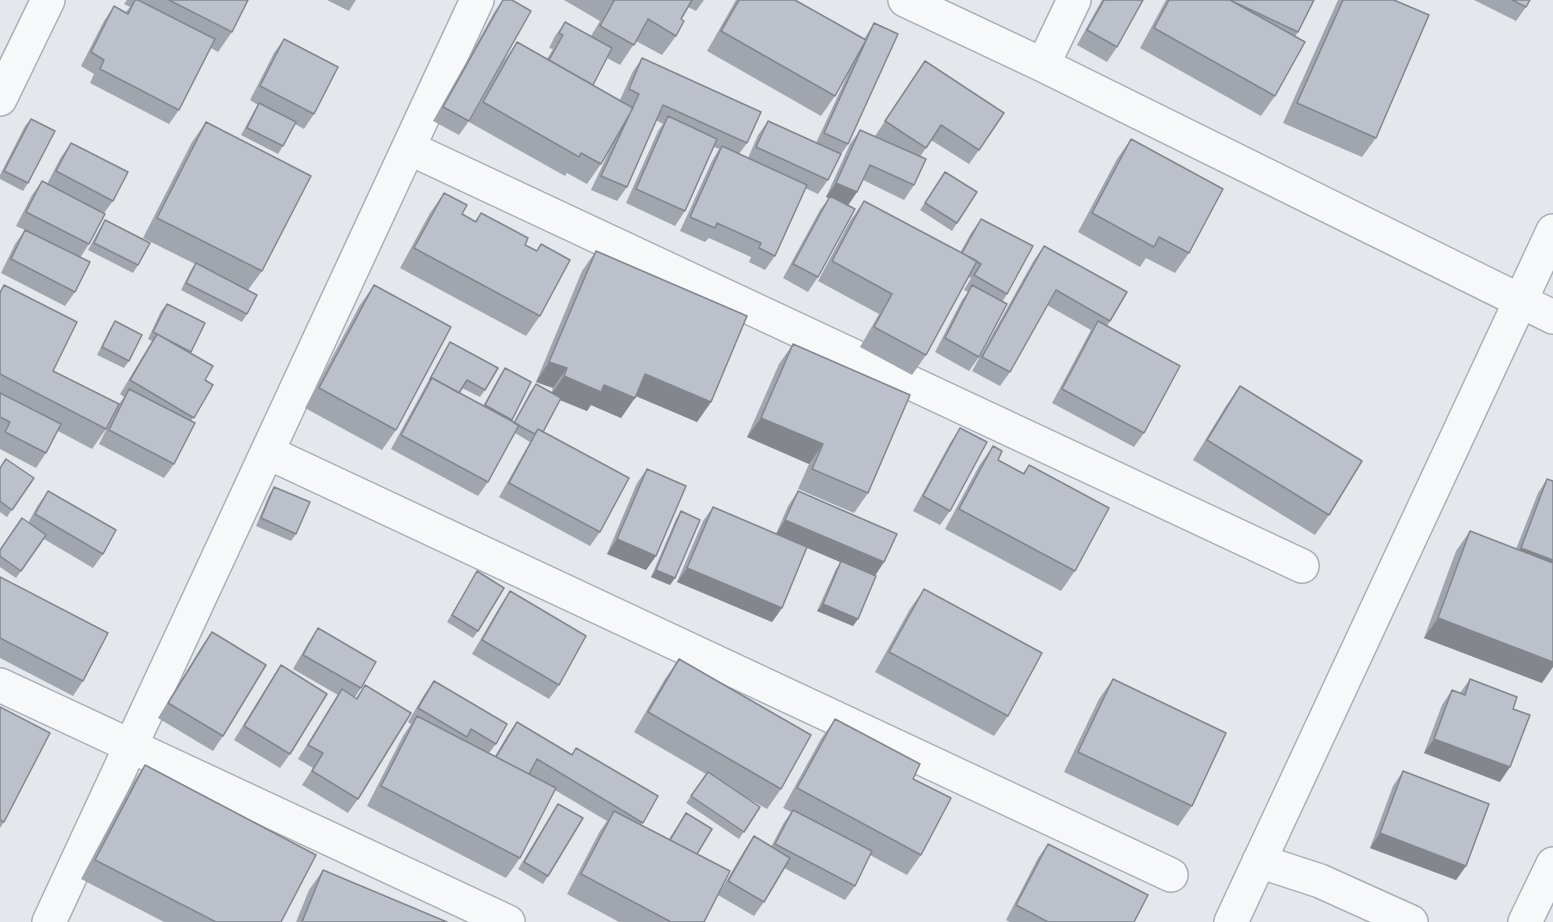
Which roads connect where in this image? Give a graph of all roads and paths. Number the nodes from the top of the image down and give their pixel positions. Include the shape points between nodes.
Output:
1 (48, 0) edge
2 (477, 0) edge
3 (904, 0) edge
4 (1074, 0) edge
5 (1043, 65) junction
6 (0, 99) edge
7 (409, 148) junction
8 (1553, 231) edge
9 (1519, 302) junction
10 (1553, 318) edge
11 (267, 452) junction
12 (1302, 566) dead end
13 (0, 685) edge
14 (130, 746) junction
15 (1259, 861) junction
16 (1553, 864) edge
17 (1171, 875) dead end
18 (49, 922) edge
19 (508, 922) edge
20 (1231, 922) edge
21 (1411, 922) edge
22 (1525, 922) edge

1 - 6 street
2 - 7 street
3 - 5 street
4 - 5 street
5 - 9 street
7 - 11 street
7 - 12 street
8 - 9 street
9 - 10 street
9 - 15 street
11 - 14 street
11 - 17 street
13 - 14 street
14 - 18 street
14 - 19 street
15 - 20 street
15 - 21 street via 1320,881
16 - 22 street

